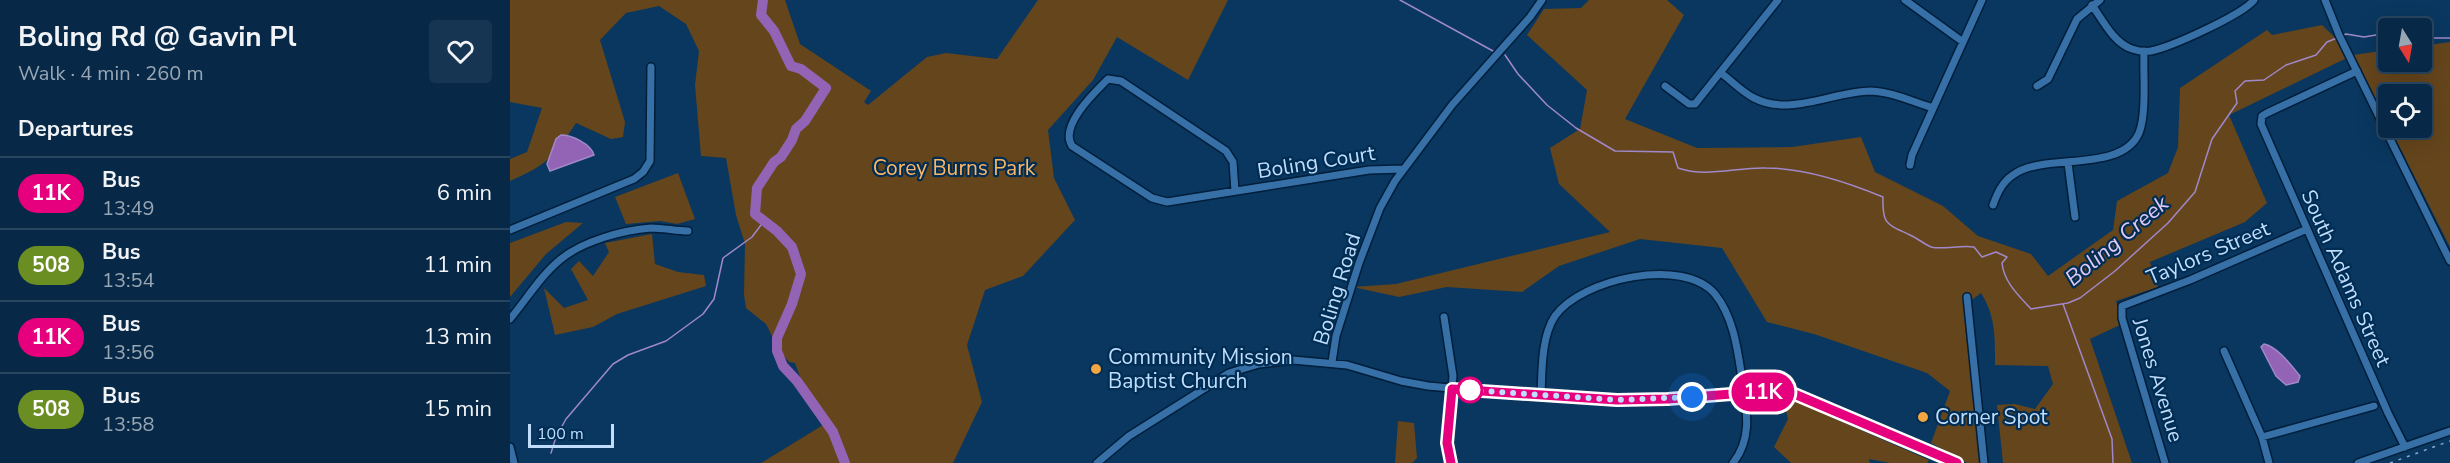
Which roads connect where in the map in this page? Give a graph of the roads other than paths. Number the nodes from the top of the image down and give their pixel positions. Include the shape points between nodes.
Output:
1 (1542, 0) edge
2 (1778, 0) edge
3 (1905, 0) edge
4 (1982, 0) edge
5 (2100, 0) edge
6 (2254, 0) edge
7 (2325, 0) edge
8 (2092, 5) junction
9 (1963, 42) junction
10 (2144, 51) junction
11 (651, 67) dead end
12 (2357, 71) junction
13 (1722, 72) junction
14 (1665, 86) dead end
15 (2037, 86) dead end
16 (1933, 108) junction
17 (2068, 163) junction
18 (1910, 165) dead end
19 (1403, 168) junction
20 (1235, 191) junction
21 (1993, 205) dead end
22 (2075, 217) dead end
23 (2307, 229) junction
24 (510, 230) edge
25 (688, 231) dead end
26 (2450, 261) edge
27 (1967, 297) dead end
28 (2122, 306) joint
29 (1444, 317) dead end
30 (510, 319) edge
31 (2224, 351) dead end
32 (1332, 362) junction
33 (1452, 389) junction
34 (1744, 393) junction
35 (1541, 396) junction
36 (2374, 406) dead end
37 (2450, 431) edge
38 (2262, 437) junction
39 (510, 447) edge
40 (2405, 447) junction
41 (1736, 462) edge
42 (514, 463) edge
43 (1097, 463) edge
44 (1451, 463) edge
45 (1957, 463) edge
46 (1984, 463) edge
47 (2165, 463) edge
48 (2269, 463) edge
49 (2358, 463) edge

1 - 19 street, Boling Road
2 - 13 street
3 - 9 street
4 - 9 street
5 - 8 street
6 - 10 street via 2240,12 2175,42
7 - 12 street
8 - 10 street via 2120,41
8 - 15 street via 2075,22 2048,79
9 - 16 street
10 - 17 street via 2142,118 2135,140 2118,153
11 - 24 street via 650,161 643,172
12 - 23 street, South Adams Street via 2267,113 2260,121
12 - 26 street
13 - 14 street via 1693,105
13 - 16 street via 1751,96 1771,104 1873,91
16 - 18 street
17 - 21 street via 2016,173 2000,189
17 - 22 street
19 - 20 street, Boling Court
19 - 32 street, Boling Road via 1380,208 1359,263
20 - 20 street, Boling Court via 1233,162 1226,151 1120,81 1108,79 1071,125 1068,138 1072,146 1155,200 1172,202
23 - 28 street, Taylors Street
23 - 40 street, South Adams Street
25 - 30 street via 634,231 571,252 553,267
27 - 46 street
28 - 47 street, Jones Avenue via 2122,318
29 - 33 street
31 - 38 street
32 - 33 street, Boling Road via 1401,381
32 - 43 street via 1282,361 1228,373 1129,436
33 - 35 street, Boling Road
33 - 44 street via 1447,443
34 - 35 street, Boling Road via 1649,400
34 - 35 street via 1733,331 1720,301 1699,281 1665,273 1592,288 1564,305 1547,334
34 - 41 street via 1747,431
34 - 45 street, Boling Road via 1799,394
36 - 38 street
37 - 40 street
38 - 48 street
39 - 42 street
40 - 49 street

